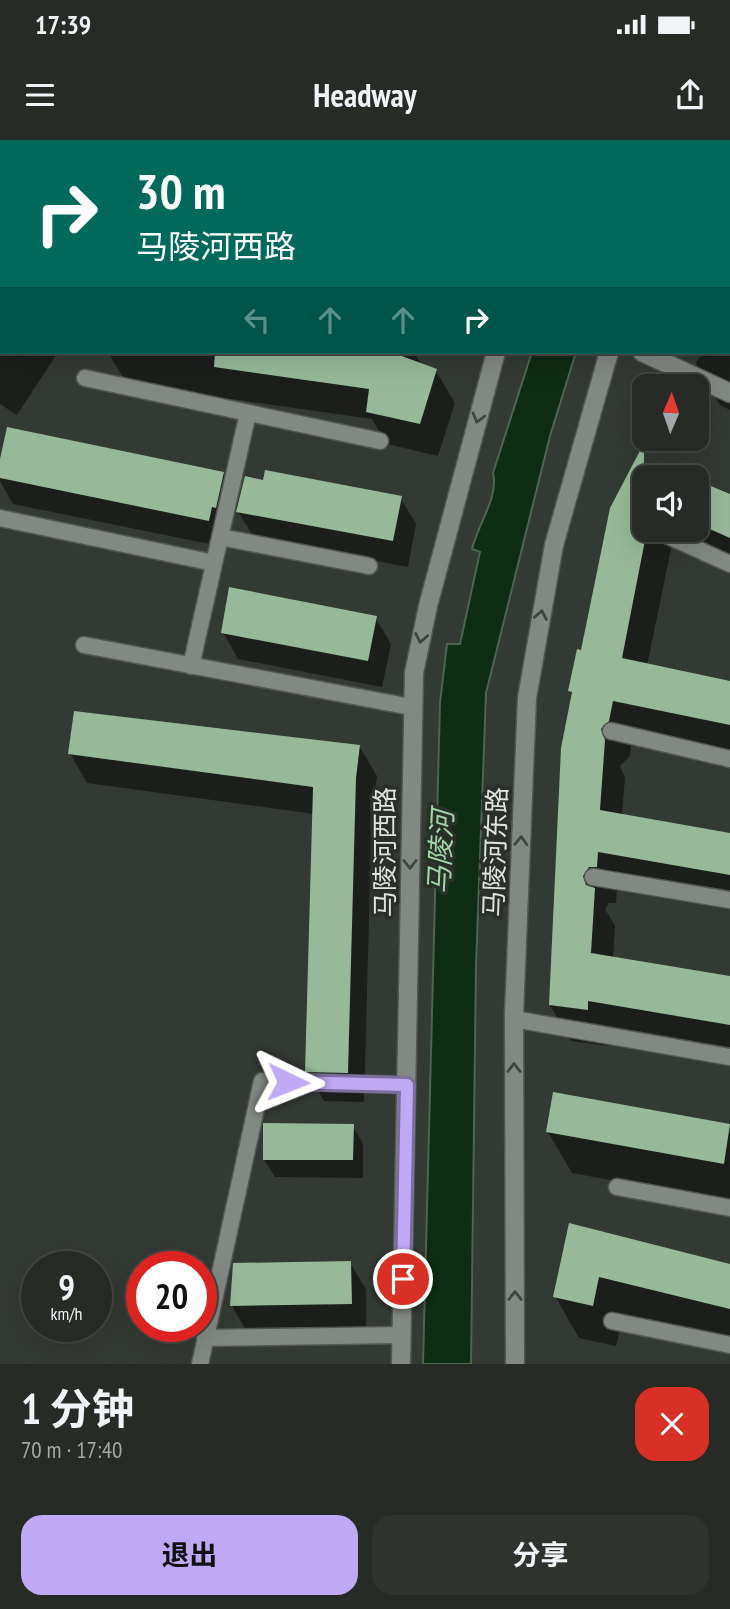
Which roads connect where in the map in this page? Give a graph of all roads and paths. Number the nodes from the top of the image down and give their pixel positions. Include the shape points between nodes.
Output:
1 (495, 354) edge
2 (608, 354) edge
3 (646, 354) edge
4 (85, 378) dead end
5 (730, 393) edge
6 (248, 413) junction
7 (380, 441) dead end
8 (0, 518) edge
9 (220, 537) junction
10 (681, 542) edge
11 (214, 563) junction
12 (730, 565) edge
13 (369, 566) dead end
14 (84, 645) dead end
15 (191, 666) junction
16 (411, 707) junction
17 (611, 731) dead end
18 (730, 759) edge
19 (593, 877) dead end
20 (730, 900) edge
21 (514, 1019) junction
22 (730, 1057) edge
23 (407, 1085) junction
24 (617, 1187) dead end
25 (730, 1208) edge
26 (217, 1284) edge
27 (612, 1321) dead end
28 (402, 1335) junction
29 (217, 1338) edge
30 (204, 1342) edge
31 (730, 1345) edge
32 (200, 1364) edge
33 (401, 1364) edge
34 (515, 1364) edge

1 -> 16 street, 马陵河西路 via 428,606
21 -> 2 street, 马陵河东路 via 527,698 554,545
3 - 5 street
4 - 6 lane
6 - 7 lane
6 - 9 lane
8 - 11 lane
9 - 11 lane
9 - 13 lane
10 - 12 lane
11 - 15 lane
14 - 15 lane
15 - 16 lane
16 -> 23 street, 马陵河西路
17 - 18 lane
19 - 20 lane
21 - 22 lane
34 -> 21 street, 马陵河东路
23 - 26 lane via 262,1081
23 - 28 street, 马陵河西路
24 - 25 lane
27 - 31 lane
28 - 29 lane
28 - 33 street, 马陵河西路
30 - 32 lane

